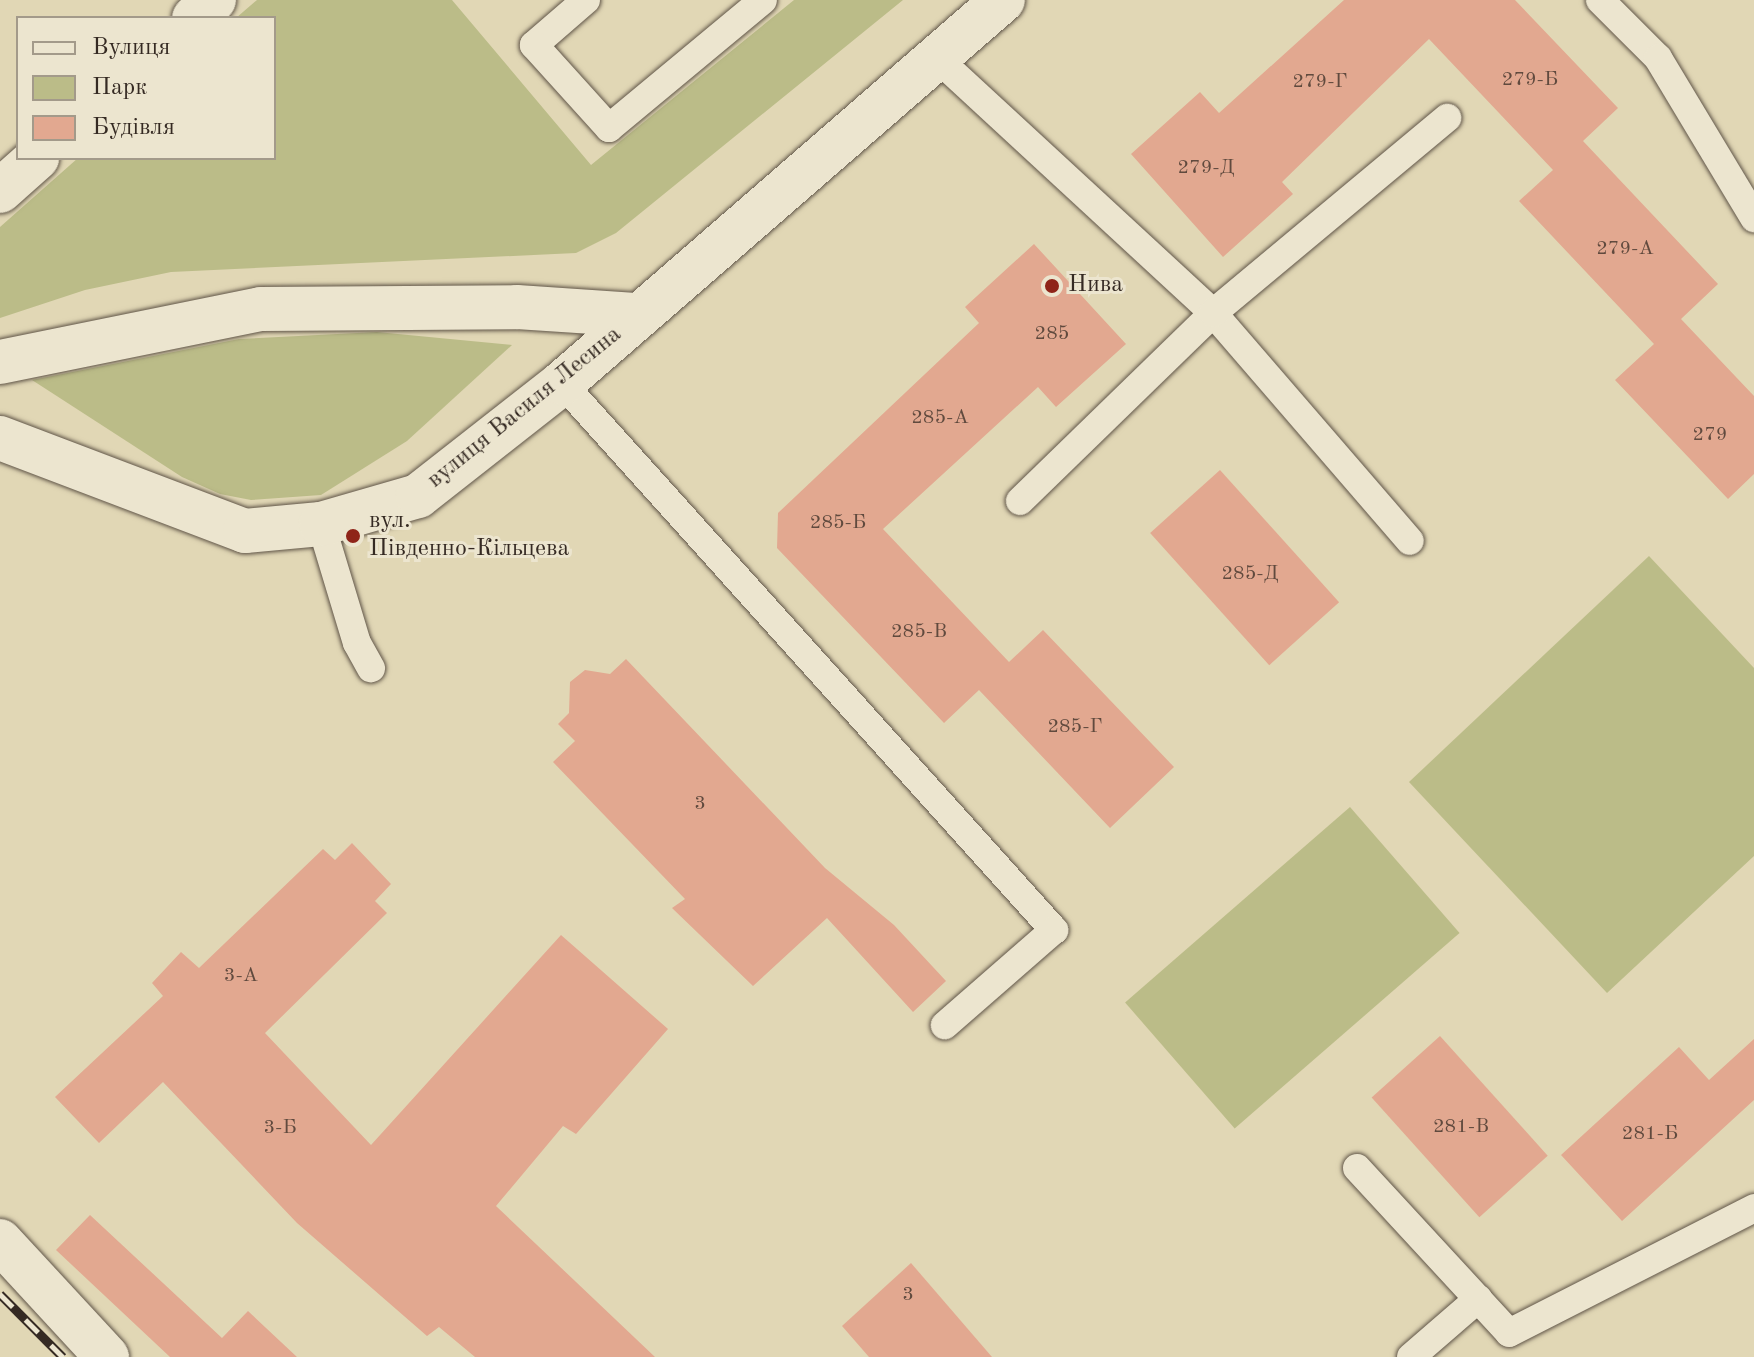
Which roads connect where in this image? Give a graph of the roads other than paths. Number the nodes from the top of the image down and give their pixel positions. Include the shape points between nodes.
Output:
1 (214, 0) edge
2 (586, 0) edge
3 (763, 0) edge
4 (1600, 0) edge
5 (994, 3) edge
6 (196, 16) edge
7 (937, 58) junction
8 (1447, 118) dead end
9 (35, 160) edge
10 (0, 191) edge
11 (1754, 218) edge
12 (1213, 313) junction
13 (639, 315) junction
14 (0, 362) edge
15 (562, 383) junction
16 (0, 438) edge
17 (1020, 501) dead end
18 (321, 524) junction
19 (1410, 541) dead end
20 (371, 668) dead end
21 (945, 1025) dead end
22 (1357, 1168) dead end
23 (1754, 1208) edge
24 (0, 1241) edge
25 (1478, 1299) junction
26 (107, 1357) edge
27 (1411, 1357) edge

1 - 6 street
2 - 3 lane via 534,45 609,128
4 - 11 lane via 1658,58
5 - 7 street, вулиця Василя Лесина
7 - 12 lane
7 - 13 street, вулиця Василя Лесина
8 - 12 lane
9 - 10 street
12 - 17 lane
12 - 19 lane
13 - 14 street, вулиця Василя Лесина via 517,307 261,309
13 - 15 street, вулиця Василя Лесина
15 - 18 street, вулиця Василя Лесина via 418,496
15 - 21 lane via 1054,930
16 - 18 street, вулиця Василя Лесина via 245,531
18 - 20 lane via 357,643
22 - 25 lane
23 - 25 lane via 1509,1333
24 - 26 street
25 - 27 lane

